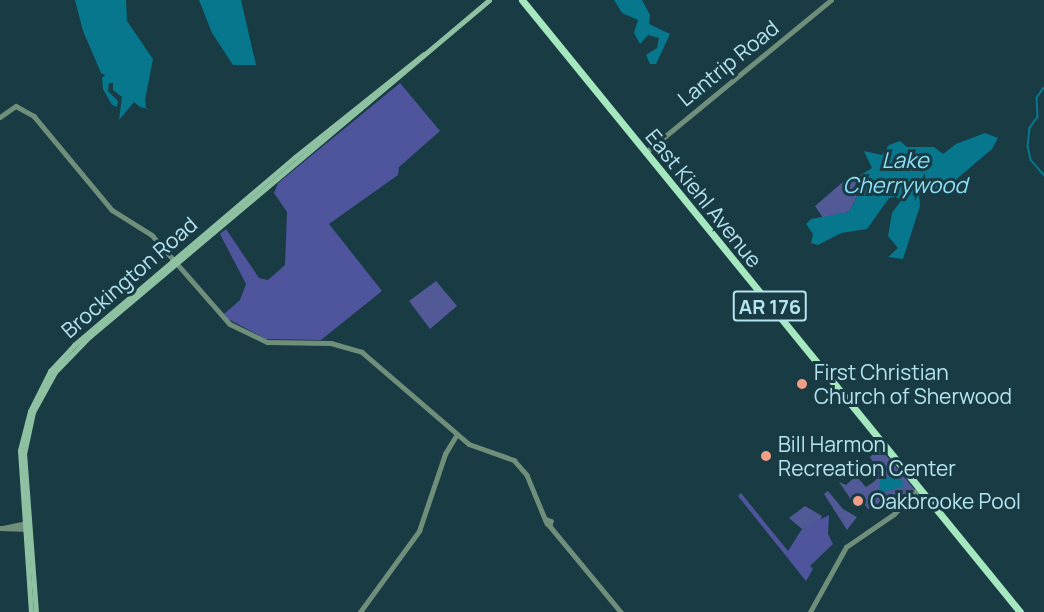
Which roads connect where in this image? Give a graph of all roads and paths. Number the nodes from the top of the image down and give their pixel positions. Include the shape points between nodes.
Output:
1 (489, 0) edge
2 (522, 0) edge
3 (831, 0) edge
4 (0, 117) edge
5 (646, 152) junction
6 (174, 262) junction
7 (456, 435) junction
8 (920, 491) junction
9 (26, 526) junction
10 (1, 528) edge
11 (34, 612) edge
12 (360, 612) edge
13 (621, 612) edge
14 (810, 612) edge
15 (1020, 612) edge

1 - 6 main road, Brockington Road
2 - 5 main road, East Kiehl Avenue / AR 176
3 - 5 street, Lantrip Road
4 - 6 street via 16,106 31,113 112,210 148,231
5 - 8 main road, East Kiehl Avenue / AR 176
6 - 7 street via 213,309 237,329 276,343 331,343 362,352
6 - 9 main road, Brockington Road via 71,348 41,386 20,450
7 - 12 street via 441,464 419,531
7 - 13 street via 476,447 508,456 519,465 548,522
8 - 14 street via 846,547
8 - 15 main road, East Kiehl Avenue / AR 176
9 - 10 street
9 - 11 main road, Brockington Road

